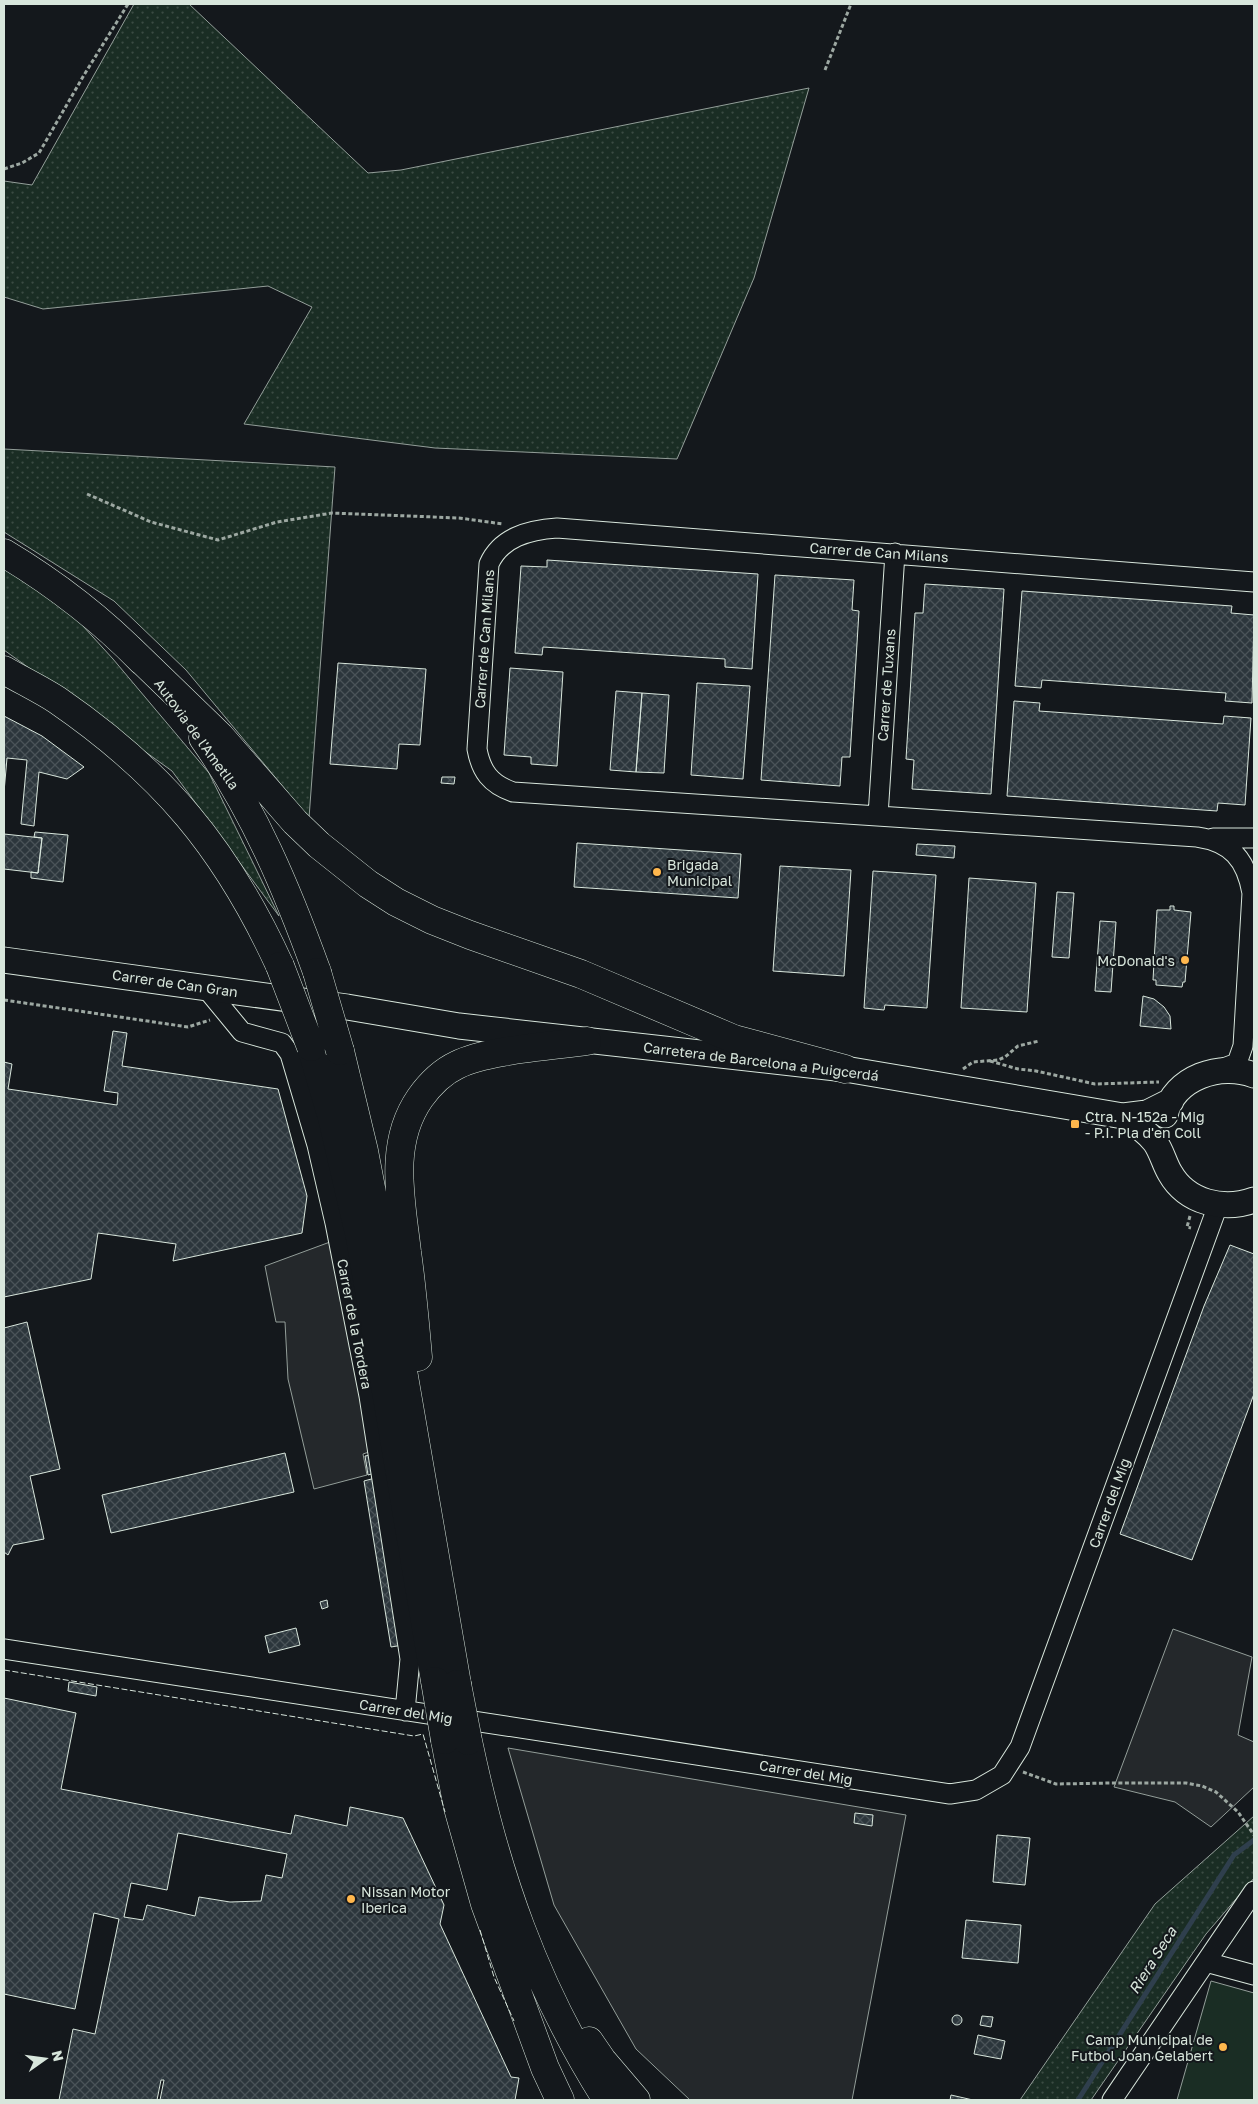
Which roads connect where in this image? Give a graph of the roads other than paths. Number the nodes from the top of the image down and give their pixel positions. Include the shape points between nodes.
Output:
1 (4, 553) edge
2 (895, 554) junction
3 (1254, 582) edge
4 (129, 648) junction
5 (4, 670) edge
6 (878, 816) junction
7 (1197, 837) junction
8 (1254, 838) edge
9 (1253, 889) edge
10 (4, 960) edge
11 (205, 988) junction
12 (347, 1007) joint
13 (587, 1040) junction
14 (845, 1069) junction
15 (1212, 1072) junction
16 (1254, 1075) edge
17 (1170, 1091) junction
18 (1123, 1116) junction
19 (1162, 1152) junction
20 (1254, 1200) edge
21 (1218, 1205) junction
22 (429, 1523) junction
23 (4, 1649) edge
24 (446, 1683) junction
25 (405, 1710) junction
26 (457, 1741) junction
27 (1254, 1891) edge
28 (516, 1919) junction
29 (1206, 1962) junction
30 (508, 1965) junction
31 (1254, 1975) edge
32 (560, 2100) edge
33 (578, 2100) edge
34 (607, 2100) edge
35 (636, 2100) edge
36 (1112, 2100) edge

1 - 4 highway, Autovia de l'Ametlla via 80,604
2 - 3 street, Carrer de Can Milans
2 - 6 street, Carrer de Tuxans
2 - 6 street, Carrer de Can Milans via 574,528 541,529 514,537 494,552 489,564 477,722 476,748 480,763 493,783 513,792
4 - 14 highway via 220,736 307,834 344,866 396,902 462,932 581,974 734,1039
4 - 22 highway, Autovia de l'Ametlla, bridge via 184,711 241,796 282,881 317,972 340,1051 375,1205
5 - 24 highway, bridge via 55,699 101,732 136,760 176,801 208,839 236,881 280,966 311,1047 332,1118 360,1238
6 - 7 street, Carrer de Can Milans
7 - 8 street, Carrer de Can Milans
7 - 9 street, Carrer de Can Milans via 1213,840 1236,854
9 - 15 street, Carrer de Can Milans via 1241,1054 1237,1063
10 - 11 main road, Carrer de Can Gran
11 - 12 main road, Carrer de Can Gran
11 - 25 street, Carrer de la Tordera via 242,1032 282,1043 290,1054 317,1145 336,1223 369,1396 406,1630 410,1659
12 - 13 main road, Carretera de Barcelona a Puigcerdá via 459,1026
13 - 14 main road, Carretera de Barcelona a Puigcerdá
13 - 22 highway via 504,1052 457,1064 427,1088 402,1136 399,1178 414,1310
14 - 18 main road, Carretera de Barcelona a Puigcerdá
15 - 16 main road via 1230,1070
15 - 17 main road via 1197,1077 1179,1090
17 - 18 main road, Carretera de Barcelona a Puigcerdá via 1146,1113
17 - 19 main road via 1160,1132
18 - 19 main road via 1143,1130
19 - 21 main road via 1171,1174 1188,1192
20 - 21 main road
21 - 25 street, Carrer del Mig via 1024,1738 1002,1774 976,1790 950,1794
22 - 24 highway
23 - 25 street, Carrer del Mig
24 - 26 highway, bridge
26 - 28 highway
26 - 30 highway via 469,1850
27 - 29 street
28 - 34 highway via 565,2030
28 - 35 highway via 586,2036
29 - 31 street
29 - 36 street
30 - 32 highway
30 - 33 highway via 535,2024

